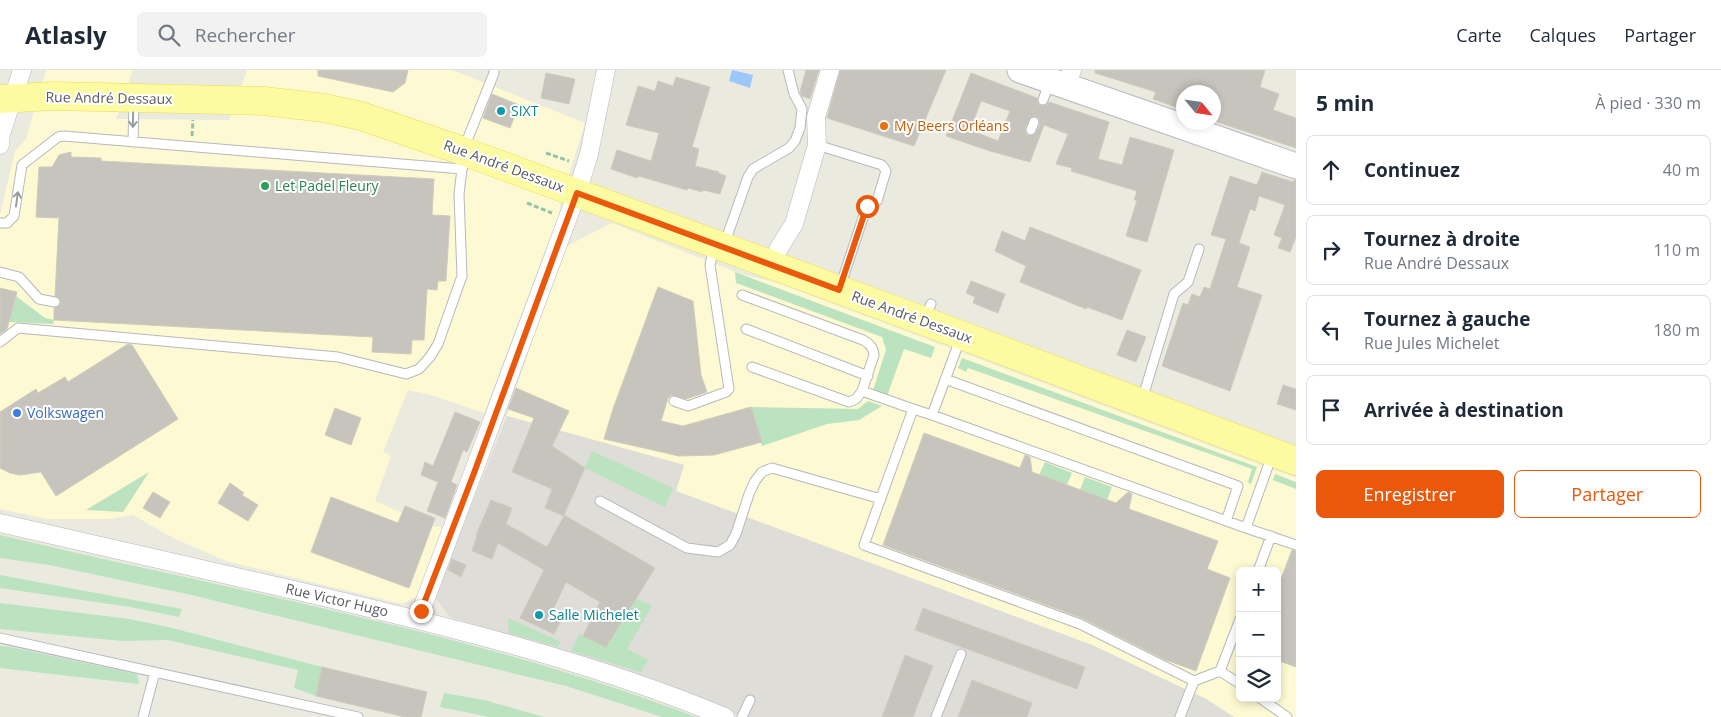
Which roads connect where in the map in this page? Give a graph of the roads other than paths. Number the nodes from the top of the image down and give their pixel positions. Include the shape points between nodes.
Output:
1 (22, 70) edge
2 (494, 70) edge
3 (606, 70) edge
4 (788, 70) edge
5 (830, 70) edge
6 (1020, 70) edge
7 (1058, 84) edge
8 (6, 99) edge
9 (134, 99) junction
10 (133, 142) junction
11 (0, 145) edge
12 (817, 145) junction
13 (465, 157) junction
14 (1296, 166) edge
15 (577, 193) junction
16 (0, 223) edge
17 (719, 245) junction
18 (1199, 249) dead end
19 (772, 265) junction
20 (0, 272) edge
21 (839, 290) junction
22 (742, 295) dead end
23 (55, 302) dead end
24 (746, 329) dead end
25 (962, 335) junction
26 (0, 342) edge
27 (752, 367) dead end
28 (868, 376) junction
29 (945, 379) junction
30 (862, 391) junction
31 (674, 401) dead end
32 (1142, 403) junction
33 (913, 409) junction
34 (932, 415) junction
35 (1285, 457) edge
36 (881, 499) junction
37 (600, 501) dead end
38 (1226, 520) junction
39 (0, 523) edge
40 (1246, 528) junction
41 (1271, 536) junction
42 (1296, 545) edge
43 (1259, 567) edge
44 (418, 619) junction
45 (1236, 629) edge
46 (0, 638) edge
47 (961, 654) dead end
48 (1220, 671) junction
49 (155, 672) junction
50 (1194, 681) junction
51 (1236, 681) edge
52 (750, 700) dead end
53 (1266, 702) edge
54 (143, 717) edge
55 (358, 717) edge
56 (725, 717) edge
57 (742, 717) edge
58 (936, 717) edge
59 (1180, 717) edge
60 (1287, 717) edge

1 - 8 street
2 - 13 lane
3 - 15 street via 589,154
4 - 17 lane via 802,109 795,141 790,148 753,169
5 - 12 street via 816,118
6 - 7 main road
7 - 14 main road
8 - 9 main road, Rue André Dessaux via 53,96
8 - 11 street
9 -> 10 lane
9 - 13 main road, Rue André Dessaux via 264,101 324,108 361,116
10 - 13 lane
16 -> 10 lane via 6,223 14,216 22,165 58,137
12 - 19 street via 794,224
12 - 21 lane via 882,165 886,172 877,201 867,206
13 - 15 main road, Rue André Dessaux
13 - 26 lane via 459,194 462,276 438,344 419,369 406,374 338,357 18,328
15 - 17 main road, Rue André Dessaux
15 - 44 street
17 - 19 main road, Rue André Dessaux
17 - 31 lane via 710,265 729,389 688,406
18 - 32 lane via 1188,282 1174,294
19 - 21 main road, Rue André Dessaux
20 - 23 lane via 18,276 40,299
21 - 25 main road, Rue André Dessaux via 928,312
22 - 28 lane via 864,340 873,349
24 - 28 lane
25 - 29 lane
25 - 32 main road, Rue André Dessaux
27 - 30 lane via 849,402
28 - 30 lane
29 - 34 lane
29 - 38 lane via 1238,486
30 - 33 lane
32 - 35 main road, Rue André Dessaux
33 - 34 lane
33 - 36 lane
34 - 38 lane
35 - 40 lane
36 - 37 lane via 772,468 762,472 755,481 736,534 730,545 718,552 687,548
36 - 50 lane via 864,545 1080,624
38 - 40 lane
39 - 44 street, Rue Victor Hugo
40 - 41 lane
41 - 42 lane
41 - 43 lane
44 - 56 street, Rue Victor Hugo via 537,652 677,697
45 - 48 lane
46 - 49 lane
47 - 58 lane
48 - 50 lane
48 - 51 lane
49 - 54 lane
49 - 55 lane
50 - 59 lane
52 - 57 lane
53 - 60 lane

